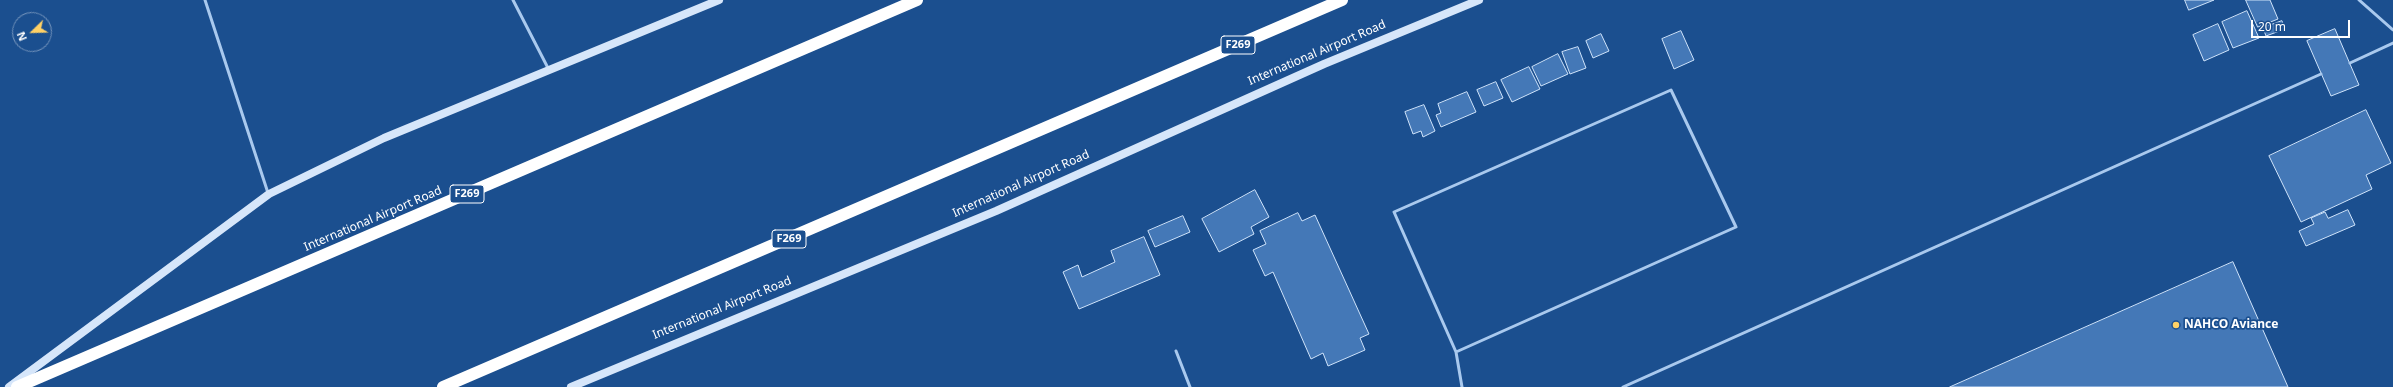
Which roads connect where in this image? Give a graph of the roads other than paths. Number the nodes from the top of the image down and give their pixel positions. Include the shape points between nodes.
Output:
1 (205, 0) edge
2 (513, 0) edge
3 (719, 0) edge
4 (917, 0) edge
5 (1342, 0) edge
6 (1479, 0) edge
7 (2359, 0) edge
8 (2393, 30) edge
9 (2393, 43) edge
10 (2350, 63) dead end
11 (549, 70) junction
12 (2321, 74) dead end
13 (269, 194) junction
14 (1176, 351) dead end
15 (1456, 352) junction
16 (9, 387) edge
17 (17, 387) edge
18 (443, 387) edge
19 (571, 387) edge
20 (1190, 387) edge
21 (1462, 387) edge
22 (1623, 387) edge

1 - 13 lane
2 - 11 lane
3 - 11 main road
4 - 17 highway, International Airport Road / F269
5 - 18 highway, F269
6 - 19 main road, International Airport Road via 1324,64 996,211
7 - 8 lane
9 - 10 lane
11 - 13 main road via 384,138
12 - 22 lane
13 - 16 main road
14 - 20 lane
15 - 15 lane via 1736,227 1671,90 1394,212
15 - 21 lane

